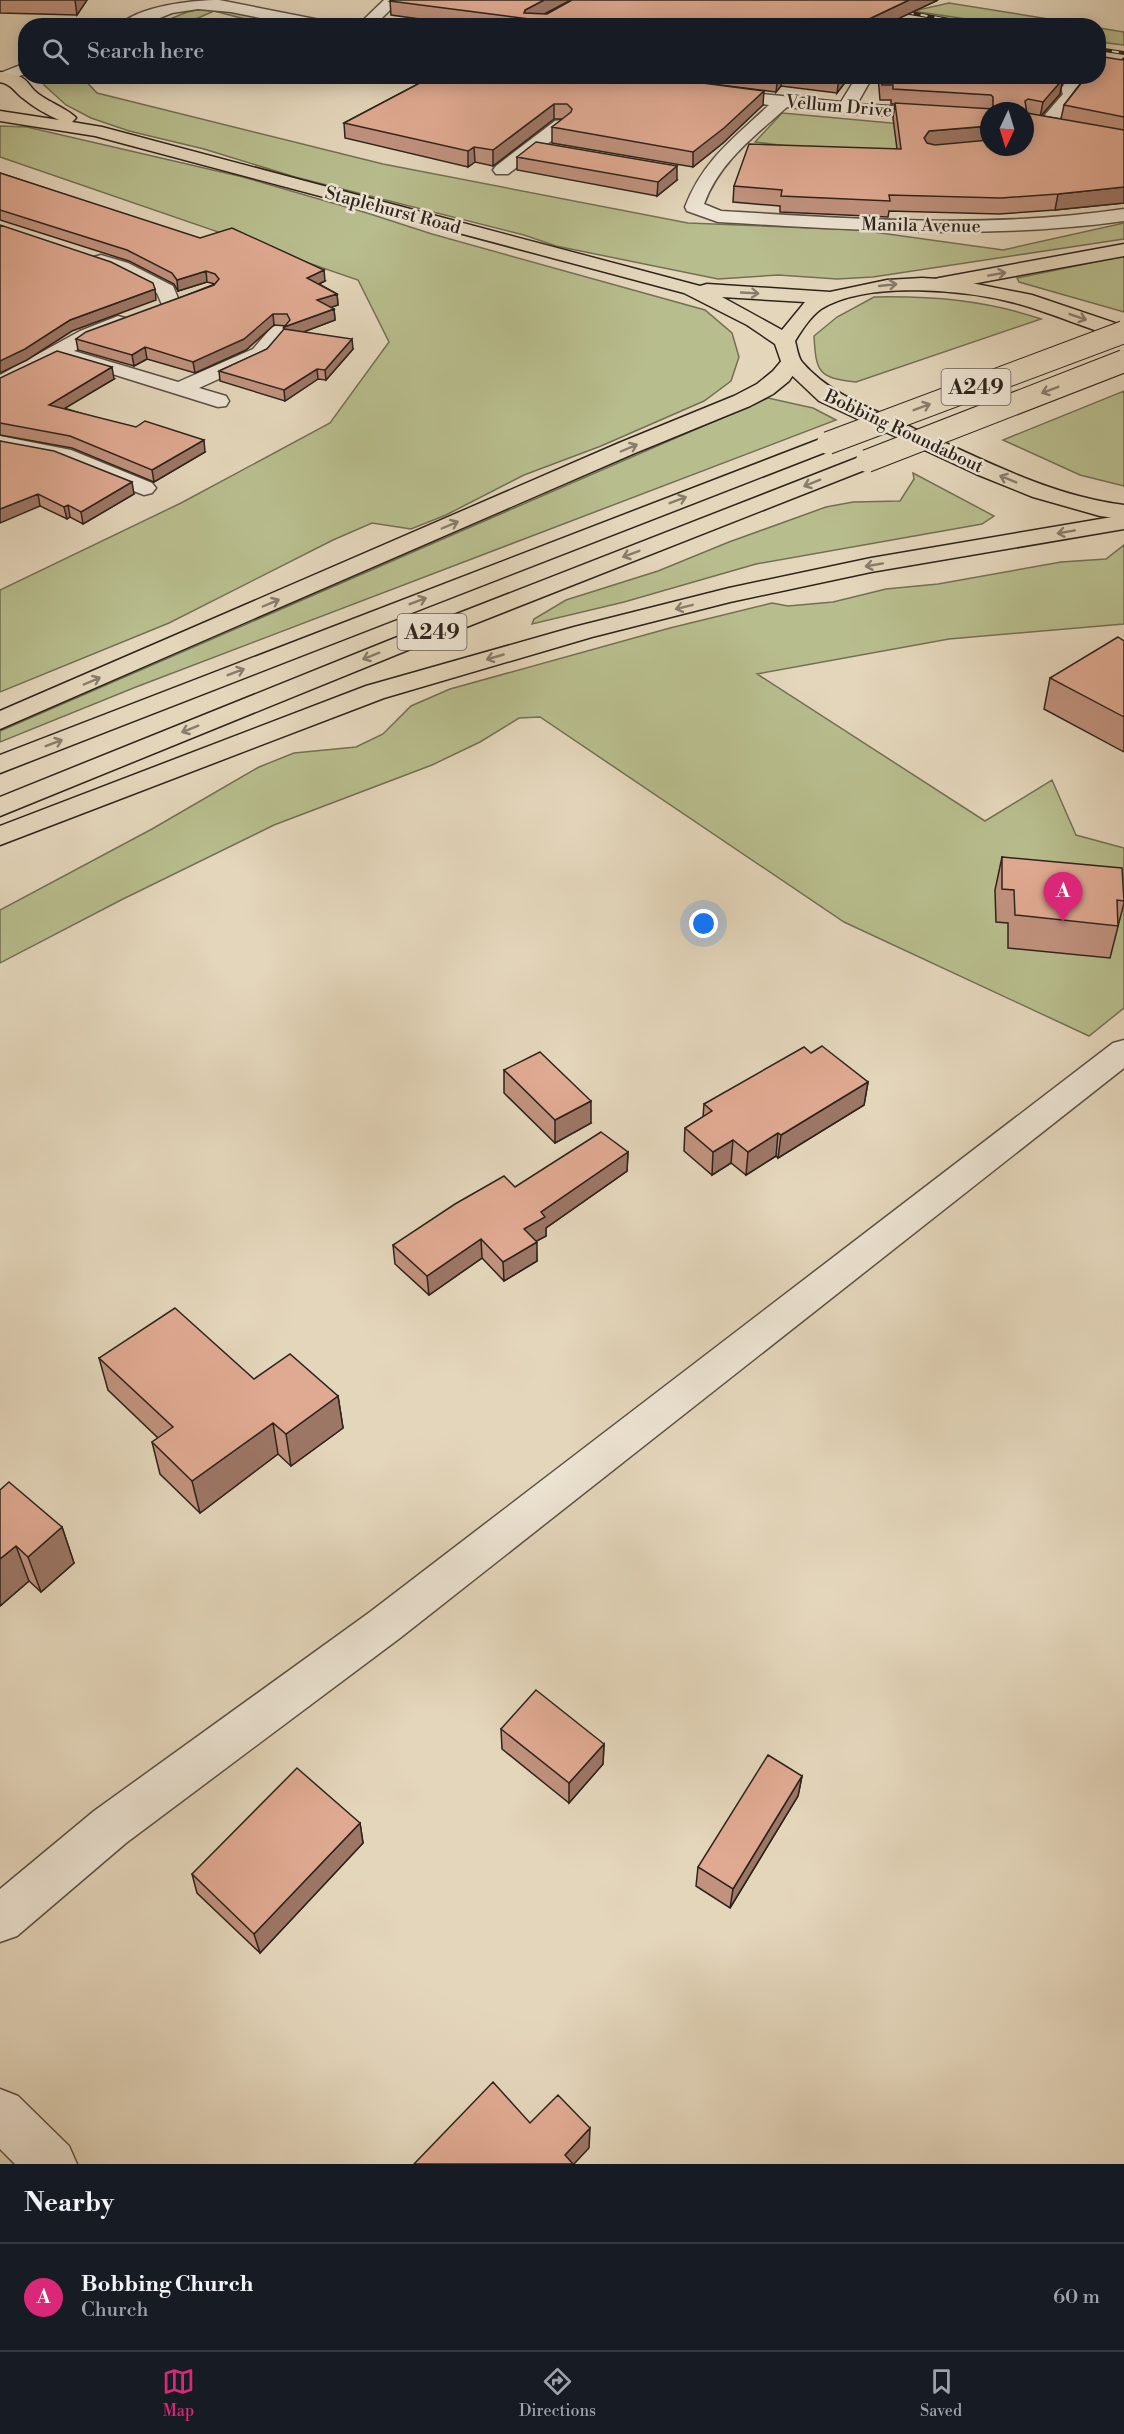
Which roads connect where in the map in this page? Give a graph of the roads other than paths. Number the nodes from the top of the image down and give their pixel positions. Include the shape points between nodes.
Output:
1 (393, 0) edge
2 (211, 2) edge
3 (146, 18) edge
4 (285, 18) edge
5 (373, 18) edge
6 (18, 71) edge
7 (1, 78) edge
8 (18, 83) edge
9 (20, 84) edge
10 (860, 84) edge
11 (1073, 84) edge
12 (26, 93) junction
13 (740, 96) edge
14 (782, 102) junction
15 (846, 108) junction
16 (0, 111) edge
17 (0, 116) edge
18 (980, 116) edge
19 (1034, 122) edge
20 (1047, 123) junction
21 (561, 125) edge
22 (1069, 127) edge
23 (96, 131) junction
24 (532, 147) junction
25 (554, 151) edge
26 (502, 170) dead end
27 (1124, 215) edge
28 (1124, 250) edge
29 (80, 254) edge
30 (939, 284) junction
31 (691, 290) junction
32 (831, 298) junction
33 (279, 332) edge
34 (1124, 333) edge
35 (787, 352) junction
36 (57, 353) junction
37 (1124, 361) edge
38 (0, 384) edge
39 (180, 389) junction
40 (218, 401) dead end
41 (0, 443) edge
42 (144, 488) dead end
43 (1124, 512) edge
44 (1124, 522) edge
45 (0, 721) edge
46 (0, 765) edge
47 (0, 807) edge
48 (0, 836) edge
49 (1124, 1051) edge
50 (0, 1919) edge
51 (0, 2114) edge
52 (51, 2164) edge

1 - 5 street
2 - 3 street via 171,8
2 - 4 street
6 - 7 street
7 - 8 main road, Staplehurst Road
9 - 12 main road, Staplehurst Road
10 - 15 street
11 - 20 street via 1071,94
12 - 16 main road via 14,105
12 - 23 main road, Staplehurst Road via 48,109
13 - 14 street, Vellum Drive
14 - 15 street, Vellum Drive
14 - 27 street, Manila Avenue via 700,176 694,207 718,216 927,226 1029,225
15 - 18 street, Vellum Drive
17 - 23 main road, Staplehurst Road
19 - 20 street
20 - 22 street
21 - 24 street
23 - 31 main road, Staplehurst Road
24 - 25 street
24 - 26 street
30 -> 28 main road
29 - 36 street via 121,267 180,300 80,337
32 -> 30 main road via 905,283
30 -> 34 main road via 1035,302
31 -> 32 main road, Staplehurst Road
31 - 35 main road, Staplehurst Road via 754,321
32 - 35 main road via 811,307 796,323
33 - 39 street via 260,353
46 -> 34 main road, A249, bridge via 828,443
43 -> 35 main road, Bobbing Roundabout via 1041,492 827,396
45 -> 35 main road via 742,401 781,376
36 - 38 street
36 - 39 street
37 -> 47 main road, A249, bridge via 388,649
39 - 40 street
41 - 42 street via 63,454
44 -> 48 main road via 871,565 583,632 375,692
49 - 50 street via 385,1625 110,1827
51 - 52 street

